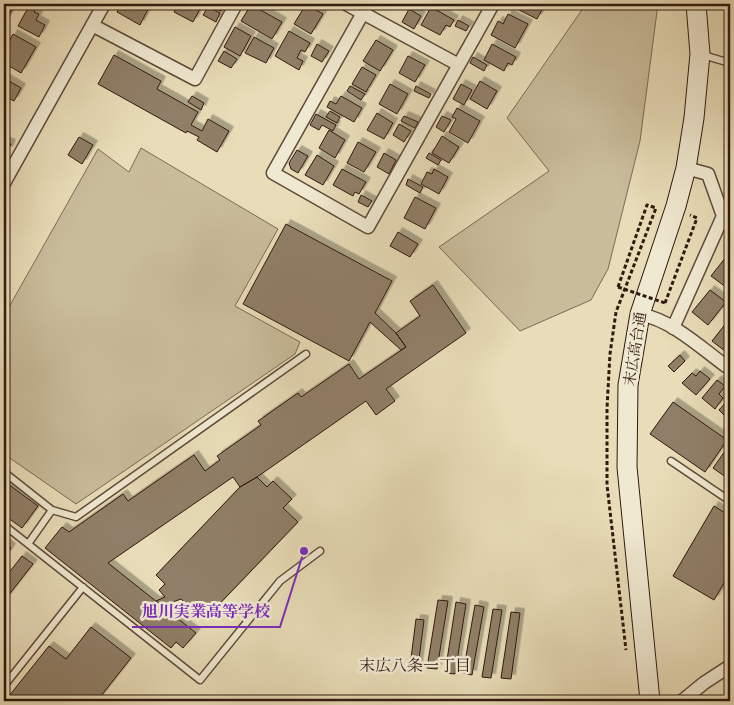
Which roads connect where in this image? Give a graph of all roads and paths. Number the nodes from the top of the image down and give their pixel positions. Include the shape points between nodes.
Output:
1 (104, 4) edge
2 (236, 4) edge
3 (346, 4) edge
4 (493, 4) edge
5 (696, 4) edge
6 (366, 8) edge
7 (92, 25) junction
8 (700, 54) junction
9 (730, 63) edge
10 (459, 65) junction
11 (730, 147) edge
12 (686, 168) junction
13 (730, 168) edge
14 (4, 183) edge
15 (647, 205) dead end
16 (723, 216) junction
17 (686, 224) dead end
18 (730, 228) edge
19 (660, 298) dead end
20 (647, 315) junction
21 (673, 328) junction
22 (306, 354) dead end
23 (730, 369) edge
24 (671, 461) dead end
25 (4, 472) edge
26 (730, 501) edge
27 (52, 510) junction
28 (4, 525) edge
29 (28, 544) junction
30 (320, 551) dead end
31 (83, 587) junction
32 (730, 666) edge
33 (4, 686) edge
34 (650, 701) edge
35 (682, 701) edge

1 - 7 street
2 - 7 street via 194,79
3 - 6 street
4 - 10 street
5 - 8 street, 末広高台通
6 - 10 street
6 - 10 street via 273,173 368,227
7 - 14 street
8 - 9 lane
8 - 12 street, 末広高台通
11 - 13 lane
12 - 16 street via 708,174
12 - 20 street, 末広高台通
15 - 17 path, bridge via 618,287 665,304 697,218 689,214
16 - 18 street
16 - 21 street
19 - 20 path
20 - 21 street
20 - 34 street, 末広高台通 via 628,385 627,467
21 - 23 street
22 - 27 lane via 76,517
24 - 26 lane
25 - 27 lane
27 - 29 lane
28 - 29 lane
29 - 31 lane
30 - 31 lane via 280,581 200,680
31 - 33 lane
32 - 35 street

